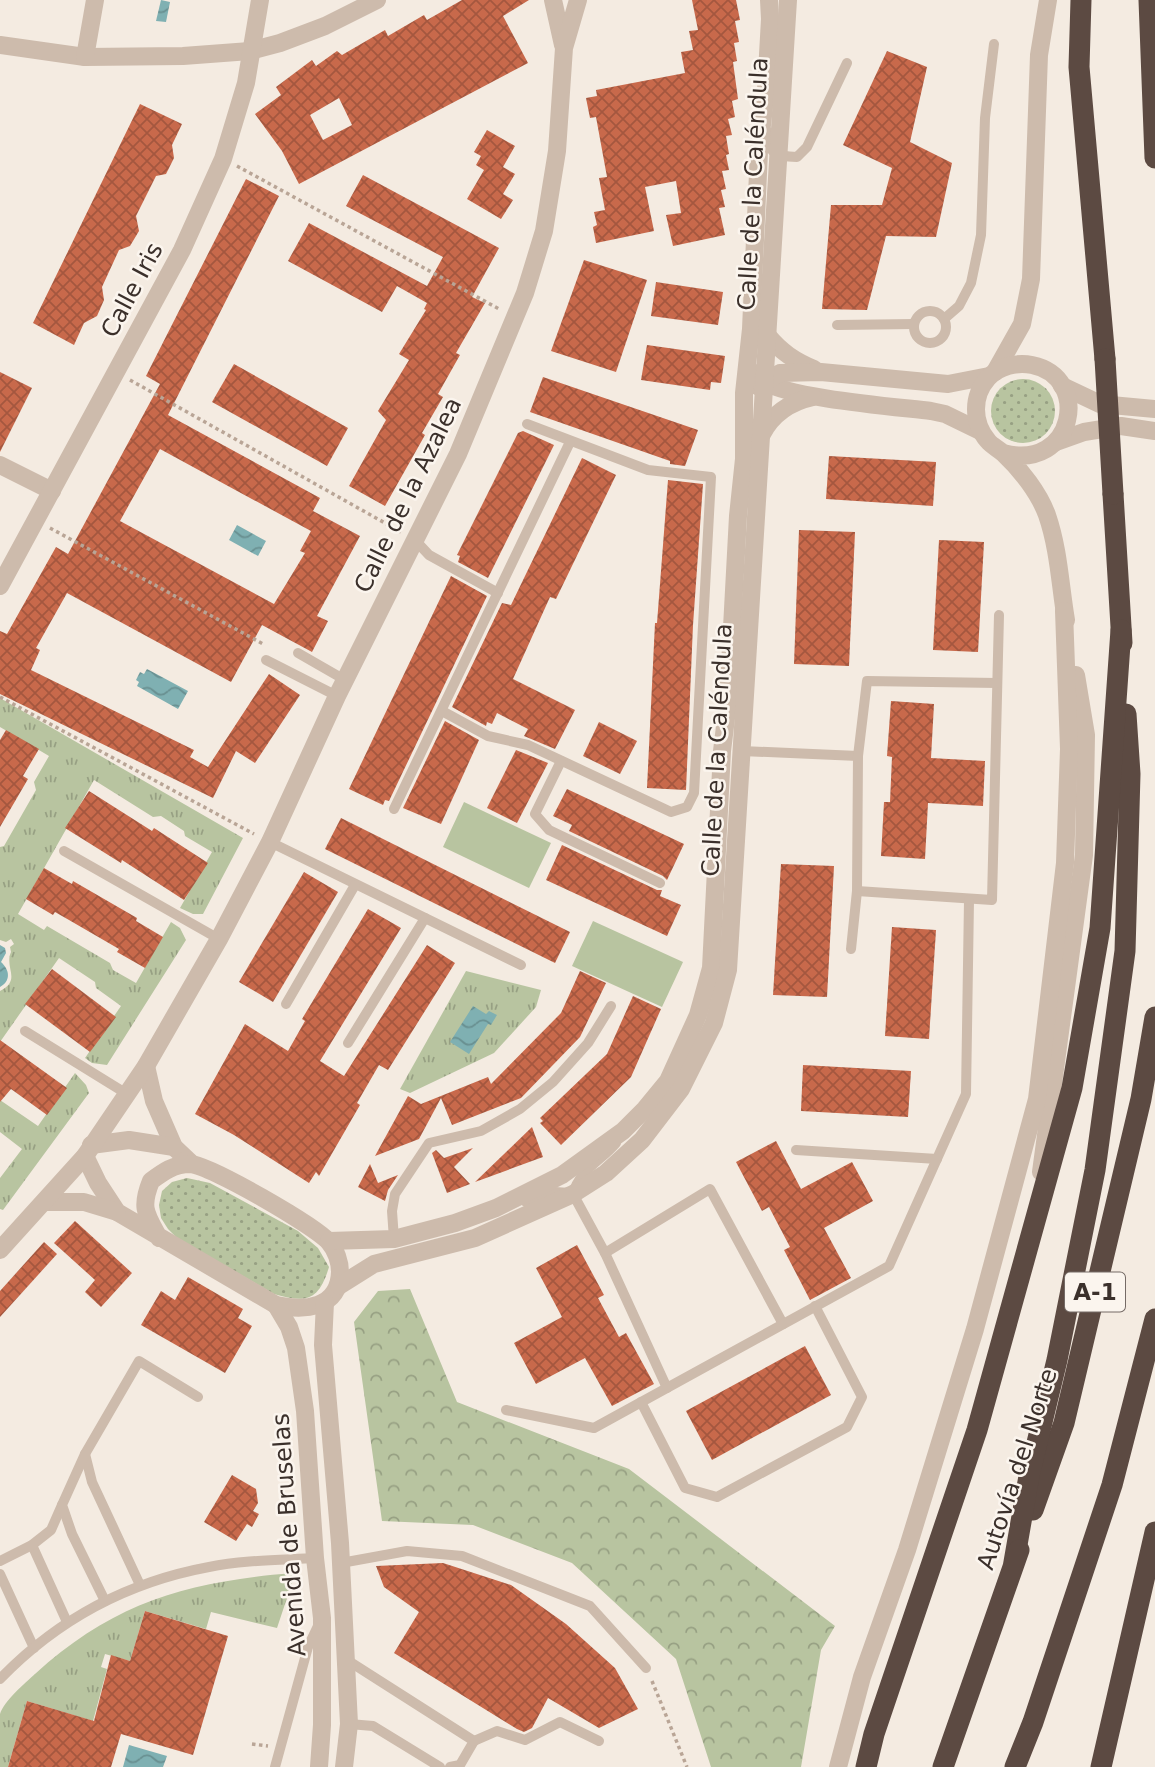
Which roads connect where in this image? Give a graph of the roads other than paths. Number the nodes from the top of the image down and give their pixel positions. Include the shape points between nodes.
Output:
1 (95, 0) edge
2 (260, 0) edge
3 (377, 0) edge
4 (553, 0) edge
5 (578, 0) edge
6 (769, 0) edge
7 (788, 0) edge
8 (1048, 0) edge
9 (1081, 0) edge
10 (1149, 0) edge
11 (994, 44) dead end
12 (0, 45) edge
13 (564, 48) junction
14 (250, 51) junction
15 (85, 57) junction
16 (847, 63) dead end
17 (766, 90) junction
18 (779, 156) junction
19 (1155, 159) edge
20 (756, 234) junction
21 (944, 319) junction
22 (914, 324) junction
23 (837, 325) dead end
24 (760, 332) junction
25 (821, 372) junction
26 (992, 374) junction
27 (763, 381) junction
28 (1062, 386) junction
29 (817, 396) junction
30 (1155, 409) edge
31 (527, 424) dead end
32 (980, 431) junction
33 (1155, 431) edge
34 (752, 438) junction
35 (570, 442) junction
36 (1056, 442) junction
37 (1003, 453) junction
38 (0, 465) edge
39 (52, 491) junction
40 (414, 539) junction
41 (0, 586) edge
42 (498, 593) junction
43 (1064, 611) junction
44 (999, 615) dead end
45 (1121, 630) junction
46 (298, 653) dead end
47 (266, 660) dead end
48 (997, 682) junction
49 (341, 688) junction
50 (728, 702) junction
51 (442, 711) junction
52 (742, 751) junction
53 (858, 756) junction
54 (561, 761) junction
55 (394, 809) dead end
56 (717, 833) junction
57 (270, 842) junction
58 (64, 851) dead end
59 (660, 883) dead end
60 (355, 885) junction
61 (857, 891) junction
62 (969, 900) junction
63 (425, 918) junction
64 (219, 939) junction
65 (851, 949) dead end
66 (521, 965) dead end
67 (286, 1004) dead end
68 (611, 1006) dead end
69 (1155, 1017) edge
70 (25, 1031) dead end
71 (348, 1043) dead end
72 (146, 1066) junction
73 (127, 1094) junction
74 (623, 1131) junction
75 (174, 1147) junction
76 (88, 1150) junction
77 (796, 1150) dead end
78 (937, 1159) junction
79 (192, 1164) junction
80 (573, 1194) junction
81 (45, 1202) junction
82 (117, 1212) junction
83 (455, 1223) junction
84 (1033, 1224) junction
85 (159, 1238) junction
86 (394, 1238) junction
87 (328, 1241) junction
88 (1, 1247) edge
89 (605, 1253) junction
90 (339, 1286) junction
91 (326, 1301) junction
92 (276, 1305) junction
93 (816, 1306) junction
94 (1155, 1319) edge
95 (783, 1324) junction
96 (667, 1388) junction
97 (198, 1397) dead end
98 (641, 1402) junction
99 (506, 1410) dead end
100 (85, 1454) junction
101 (62, 1505) junction
102 (1155, 1532) edge
103 (32, 1545) junction
104 (315, 1558) junction
105 (0, 1562) edge
106 (1014, 1562) junction
107 (341, 1563) junction
108 (0, 1574) edge
109 (140, 1586) junction
110 (105, 1601) junction
111 (322, 1618) junction
112 (67, 1622) junction
113 (34, 1648) junction
114 (347, 1660) junction
115 (646, 1668) road end
116 (2, 1671) edge
117 (349, 1724) junction
118 (474, 1741) junction
119 (599, 1741) dead end
120 (275, 1767) edge
121 (319, 1767) edge
122 (344, 1767) edge
123 (440, 1767) edge
124 (450, 1767) edge
125 (838, 1767) edge
126 (866, 1767) edge
127 (943, 1767) edge
128 (1015, 1767) edge
129 (1101, 1767) edge

1 - 15 street
2 - 14 street, Calle Iris
3 - 14 street via 325,26
4 - 13 street, Calle de la Azalea
5 - 13 street, Calle de la Azalea
6 - 17 street, Calle de la Caléndula
7 - 18 street, Calle de la Caléndula
8 - 26 street via 1040,55 1031,279 1022,324
9 - 45 highway, bridge via 1079,67 1105,359
10 - 19 highway
11 - 21 lane via 985,118 981,235 971,284 959,306
12 - 15 street
13 - 40 street, Calle de la Azalea via 557,151 544,231 515,317 458,454
14 - 15 street
14 - 39 street, Calle Iris via 246,83 223,159 182,250
16 - 18 lane via 807,147 797,157
17 - 18 lane via 768,144
17 - 20 street, Calle de la Caléndula
18 - 20 lane via 764,172
18 - 24 street, Calle de la Caléndula
20 - 24 street, Calle de la Caléndula
21 - 22 lane via 927,311 918,315
21 - 22 lane via 945,330 935,342 919,339
22 - 23 lane
24 - 25 street via 796,361
24 - 27 street, Calle de la Caléndula via 755,366
24 - 34 street, Calle de la Caléndula via 744,393
25 - 26 street via 948,384
25 - 27 street via 780,373
26 - 28 street via 1015,364 1037,366
26 - 32 street via 976,402
27 - 29 street
27 - 34 street, Calle de la Caléndula
28 - 30 street via 1100,404
28 - 36 street via 1069,409
29 - 32 street via 945,414
29 - 34 street via 780,411
31 - 35 lane
32 - 37 street
33 - 36 street via 1121,426
34 - 50 street, Calle de la Caléndula
34 - 52 street, Calle de la Caléndula
35 - 42 lane
35 - 54 lane via 648,470 711,477 694,793 687,807 671,812
36 - 37 street via 1031,456
37 - 43 street via 1031,486 1046,513 1058,554
38 - 39 street
39 - 41 street, Calle Iris
40 - 42 lane via 429,555
40 - 49 street, Calle de la Azalea
42 - 51 lane
43 - 84 street via 1086,735 1084,855
43 - 125 street via 1069,749 1065,863 1037,1099 975,1329 907,1550 862,1677
44 - 48 lane
45 - 84 highway via 1100,928 1072,1088
45 - 106 highway via 1130,774 1125,951 1095,1170
46 - 49 lane
47 - 49 lane
48 - 53 lane via 867,681
48 - 62 lane via 992,900
49 - 57 street, Calle de la Azalea
50 - 52 lane via 733,739
50 - 56 street, Calle de la Caléndula
51 - 54 lane via 488,736 528,745
51 - 55 lane
52 - 53 lane
52 - 56 lane via 731,763
52 - 80 street, Calle de la Caléndula via 728,970 714,1023 681,1089 649,1133 606,1173
53 - 61 lane
54 - 59 lane via 535,814 549,830
56 - 74 street, Calle de la Caléndula via 711,968 698,1015 668,1081
57 - 60 lane
57 - 64 street, Calle de la Azalea
58 - 64 lane
60 - 63 lane
60 - 67 lane
61 - 62 lane
61 - 65 lane
62 - 78 lane via 966,1094
63 - 66 lane
63 - 71 lane
64 - 72 street, Calle de la Azalea
68 - 86 lane via 588,1044 553,1082 520,1108 481,1131 429,1143 395,1194
69 - 106 highway, Autovía del Norte / A-1 via 1141,1099 1064,1423
70 - 73 lane
72 - 73 street, Calle de la Azalea
72 - 75 street via 154,1101
73 - 76 street, Calle de la Azalea
74 - 80 lane via 608,1153 583,1174
74 - 83 street, Calle de la Caléndula via 562,1175
75 - 76 street via 129,1140
75 - 79 street
76 - 81 street, Calle de la Azalea
76 - 82 street via 98,1183
77 - 78 lane
78 - 93 lane via 890,1266
79 - 85 street via 176,1166 151,1181 144,1206
79 - 87 street via 214,1171
80 - 83 lane via 555,1192
80 - 89 lane
80 - 90 street, Calle de la Caléndula via 475,1238 374,1264
81 - 82 street via 84,1202
81 - 88 street, Calle de la Azalea
82 - 85 street
83 - 86 street, Calle de la Caléndula
84 - 126 highway via 977,1430
85 - 92 street
86 - 87 street, Calle de la Caléndula
87 - 90 street via 340,1268
89 - 95 lane via 710,1189
89 - 96 lane
90 - 91 street, Calle de la Caléndula
91 - 92 street via 311,1308
91 - 107 street, Avenida de Bruselas via 323,1345
92 - 104 street, Avenida de Bruselas via 296,1348
93 - 95 lane
93 - 98 lane via 862,1397 847,1427 717,1497 685,1488
94 - 128 highway, A-1 via 1112,1485
95 - 96 lane
96 - 98 lane
97 - 100 lane via 139,1361
98 - 99 lane via 594,1428
100 - 101 lane
100 - 109 lane via 92,1482
101 - 103 lane via 51,1530
101 - 110 lane
102 - 129 highway
103 - 105 lane
103 - 112 lane
104 - 109 lane via 209,1567
104 - 111 street, Avenida de Bruselas
106 - 127 highway, Autovía del Norte / A-1
107 - 114 street, Avenida de Bruselas
107 - 115 lane via 407,1551 462,1556 590,1606
108 - 113 lane
109 - 110 lane
110 - 112 lane
111 - 120 lane via 308,1647
111 - 121 street, Avenida de Bruselas
112 - 113 lane
113 - 116 lane
114 - 117 street, Avenida de Bruselas
114 - 118 lane
117 - 122 street, Avenida de Bruselas
117 - 123 lane via 373,1726
118 - 119 lane via 497,1731 525,1740 560,1722
118 - 124 lane via 460,1765

